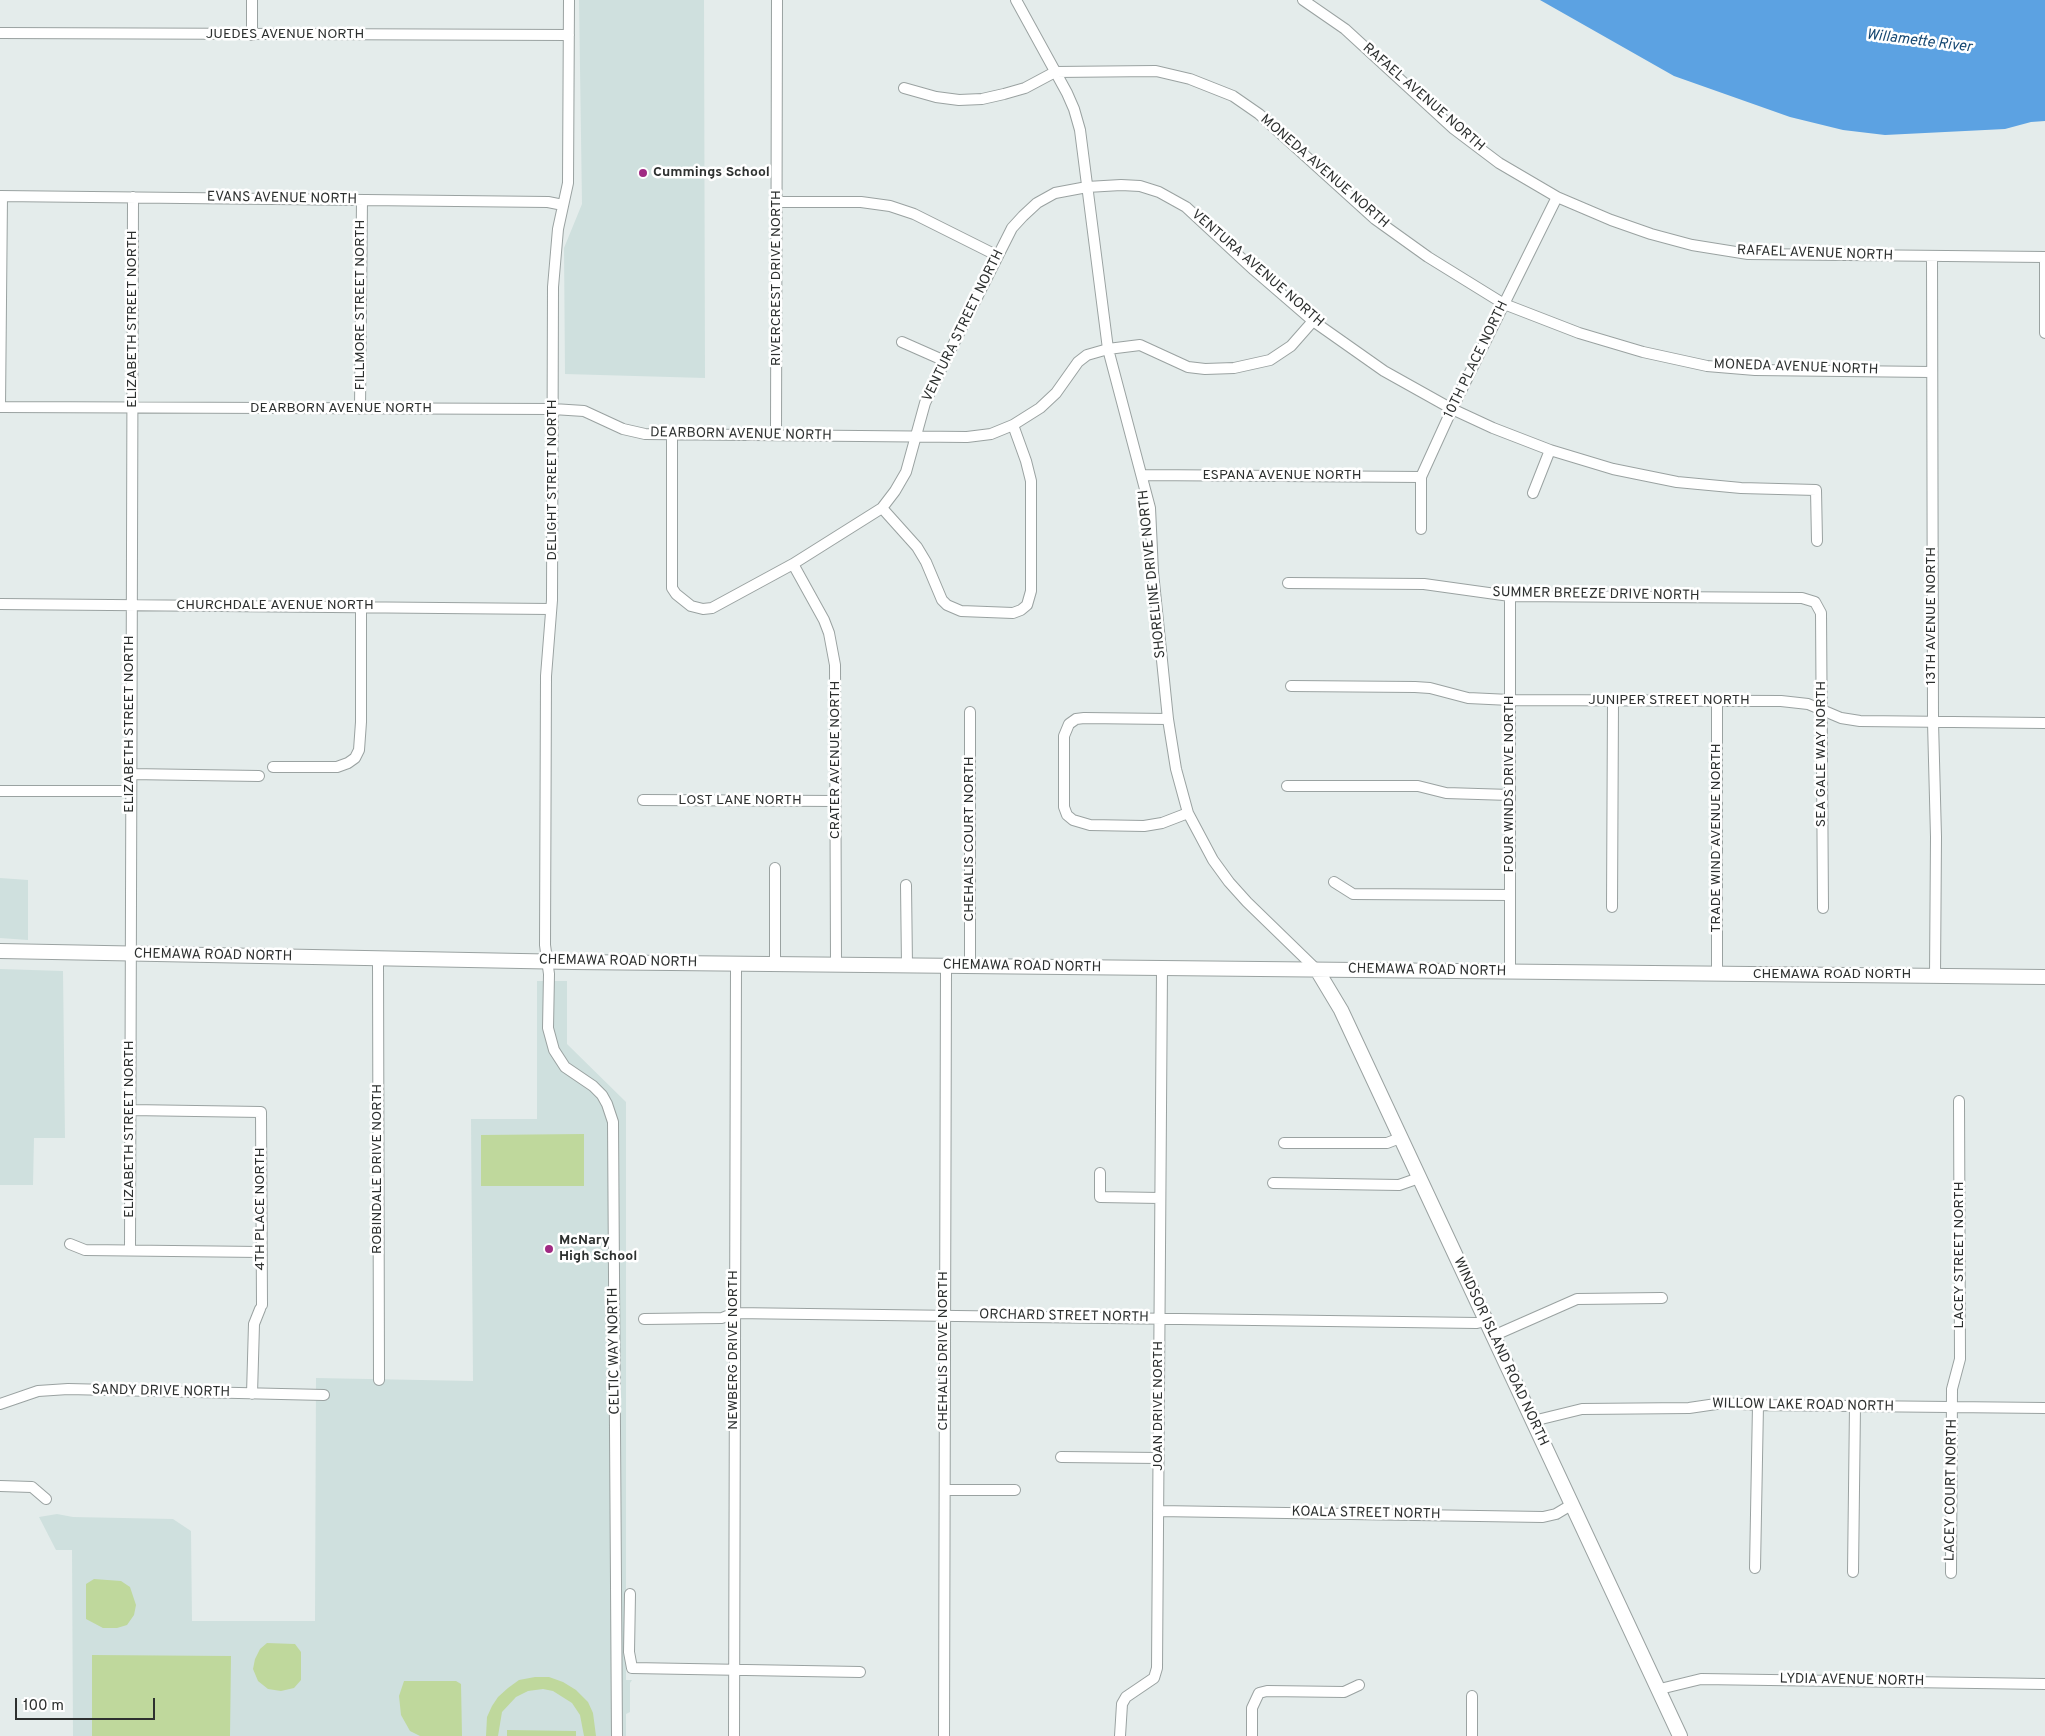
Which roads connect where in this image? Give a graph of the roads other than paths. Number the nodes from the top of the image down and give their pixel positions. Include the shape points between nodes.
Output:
1 (252, 0) edge
2 (569, 0) edge
3 (777, 0) edge
4 (1016, 0) edge
5 (1303, 0) edge
6 (0, 33) edge
7 (252, 35) junction
8 (569, 35) junction
9 (1055, 72) junction
10 (904, 88) dead end
11 (1087, 187) junction
12 (1, 196) edge
13 (133, 197) junction
14 (1557, 197) junction
15 (362, 200) junction
16 (777, 202) junction
17 (563, 205) junction
18 (998, 256) junction
19 (1932, 257) junction
20 (2045, 257) edge
21 (1504, 304) junction
22 (1313, 321) junction
23 (2045, 333) edge
24 (902, 342) dead end
25 (1108, 349) junction
26 (945, 361) junction
27 (1931, 372) junction
28 (0, 407) edge
29 (134, 408) junction
30 (553, 409) junction
31 (1452, 409) junction
32 (360, 410) junction
33 (1013, 426) junction
34 (672, 435) junction
35 (776, 435) junction
36 (916, 437) junction
37 (1550, 450) junction
38 (1142, 475) junction
39 (1421, 477) junction
40 (1533, 493) dead end
41 (882, 508) junction
42 (1421, 529) dead end
43 (1817, 541) dead end
44 (793, 564) junction
45 (1288, 583) dead end
46 (1510, 596) junction
47 (1815, 602) joint
48 (0, 604) edge
49 (131, 606) junction
50 (361, 606) junction
51 (550, 609) junction
52 (1291, 686) dead end
53 (1510, 700) junction
54 (1613, 701) junction
55 (1717, 701) junction
56 (1822, 710) junction
57 (970, 712) dead end
58 (1168, 719) junction
59 (1933, 722) junction
60 (2045, 723) edge
61 (273, 767) dead end
62 (130, 774) junction
63 (259, 776) dead end
64 (1287, 786) dead end
65 (0, 791) edge
66 (130, 792) junction
67 (1510, 795) junction
68 (643, 800) dead end
69 (836, 801) junction
70 (1188, 813) junction
71 (775, 868) dead end
72 (1334, 882) dead end
73 (906, 885) dead end
74 (1510, 895) junction
75 (1612, 907) dead end
76 (1823, 908) dead end
77 (0, 952) edge
78 (130, 955) junction
79 (378, 958) junction
80 (547, 961) junction
81 (736, 963) junction
82 (775, 964) junction
83 (836, 965) junction
84 (907, 966) junction
85 (946, 966) junction
86 (970, 967) junction
87 (1162, 969) junction
88 (1317, 970) junction
89 (1510, 972) junction
90 (1717, 974) junction
91 (1935, 976) junction
92 (2045, 977) edge
93 (1959, 1101) dead end
94 (130, 1110) junction
95 (1400, 1138) junction
96 (1284, 1143) dead end
97 (1100, 1174) dead end
98 (1419, 1178) junction
99 (1273, 1183) dead end
100 (1160, 1198) junction
101 (70, 1244) dead end
102 (130, 1250) junction
103 (260, 1252) junction
104 (1662, 1298) dead end
105 (734, 1313) junction
106 (944, 1315) junction
107 (644, 1319) dead end
108 (1159, 1319) junction
109 (1486, 1321) junction
110 (1493, 1336) junction
111 (378, 1380) dead end
112 (252, 1394) junction
113 (324, 1395) dead end
114 (0, 1404) edge
115 (1758, 1405) junction
116 (1855, 1406) junction
117 (1953, 1407) junction
118 (2045, 1408) edge
119 (1533, 1421) junction
120 (1061, 1457) dead end
121 (1158, 1458) junction
122 (0, 1486) edge
123 (945, 1490) junction
124 (1015, 1490) dead end
125 (46, 1499) dead end
126 (1571, 1505) junction
127 (1158, 1511) junction
128 (1755, 1568) dead end
129 (1853, 1572) dead end
130 (1951, 1573) dead end
131 (630, 1594) dead end
132 (734, 1670) junction
133 (860, 1672) dead end
134 (2045, 1684) edge
135 (1359, 1685) dead end
136 (1660, 1690) junction
137 (1472, 1696) dead end
138 (617, 1736) edge
139 (734, 1736) edge
140 (944, 1736) edge
141 (1120, 1736) edge
142 (1252, 1736) edge
143 (1472, 1736) edge
144 (1680, 1736) edge

1 - 7 street
2 - 8 street, DELIGHT STREET NORTH
3 - 16 street, RIVERCREST DRIVE NORTH
4 - 9 street, SHORELINE DRIVE NORTH
5 - 14 street, RAFAEL AVENUE NORTH via 1345,28 1471,143
6 - 7 street, JUEDES AVENUE NORTH
7 - 8 street, JUEDES AVENUE NORTH
8 - 17 street, DELIGHT STREET NORTH via 568,183
9 - 10 street via 1025,88 982,99 936,97
9 - 11 street, SHORELINE DRIVE NORTH via 1071,101 1078,123
9 - 21 street, MONEDA AVENUE NORTH via 1156,71 1190,79 1233,96 1259,114 1375,219 1428,257
11 - 18 street, VENTURA STREET NORTH via 1055,193 1037,204 1012,228
11 - 22 street, VENTURA AVENUE NORTH via 1140,186 1186,207
11 - 25 street, SHORELINE DRIVE NORTH
12 - 13 street, EVANS AVENUE NORTH
12 - 28 street
13 - 15 street, EVANS AVENUE NORTH
13 - 29 street, ELIZABETH STREET NORTH
14 - 19 street, RAFAEL AVENUE NORTH via 1650,234 1748,254
14 - 21 street, 10TH PLACE NORTH
15 - 17 street, EVANS AVENUE NORTH via 548,202
15 - 32 street, FILLMORE STREET NORTH
16 - 18 street via 861,202 890,206 914,214
16 - 35 street, RIVERCREST DRIVE NORTH
17 - 30 street, DELIGHT STREET NORTH via 554,280
18 - 26 street, VENTURA STREET NORTH
19 - 20 street, RAFAEL AVENUE NORTH
19 - 27 street, 13TH AVENUE NORTH
20 - 23 street
21 - 27 street, MONEDA AVENUE NORTH via 1588,336 1707,366 1755,370
21 - 31 street, 10TH PLACE NORTH
22 - 25 street, DEARBORN AVENUE NORTH via 1291,346 1270,360 1234,368 1188,367 1140,345
22 - 31 street, VENTURA AVENUE NORTH via 1384,371
24 - 26 street
25 - 33 street, DEARBORN AVENUE NORTH via 1082,358 1056,394
25 - 38 street, SHORELINE DRIVE NORTH
26 - 36 street, VENTURA STREET NORTH via 926,403
27 - 59 street, 13TH AVENUE NORTH
28 - 29 street, DEARBORN AVENUE NORTH
29 - 32 street, DEARBORN AVENUE NORTH
29 - 49 street, ELIZABETH STREET NORTH
30 - 32 street, DEARBORN AVENUE NORTH
30 - 34 street, DEARBORN AVENUE NORTH via 584,412 623,429 644,434
30 - 51 street, DELIGHT STREET NORTH
31 - 37 street, VENTURA AVENUE NORTH
31 - 39 street, 10TH PLACE NORTH
33 - 36 street, DEARBORN AVENUE NORTH via 991,434 967,437
33 - 41 street via 1026,461 1031,487 1031,591 1027,605 1021,610 1013,613 961,611 947,605 917,547
34 - 35 street, DEARBORN AVENUE NORTH
34 - 44 street, VENTURA STREET NORTH via 672,588 683,601 702,609 721,604
35 - 36 street, DEARBORN AVENUE NORTH
36 - 41 street, VENTURA STREET NORTH via 906,472
37 - 40 street
37 - 43 street, VENTURA AVENUE NORTH via 1613,469 1677,482 1816,490
38 - 39 street, ESPANA AVENUE NORTH
38 - 58 street, SHORELINE DRIVE NORTH via 1150,508
39 - 42 street, 10TH PLACE NORTH
41 - 44 street, VENTURA STREET NORTH
44 - 69 street, CRATER AVENUE NORTH via 824,620 833,652
45 - 46 street, SUMMER BREEZE DRIVE NORTH via 1424,584
46 - 47 street, SUMMER BREEZE DRIVE NORTH via 1802,598
46 - 53 street, FOUR WINDS DRIVE NORTH
47 - 56 street, SEA GALE WAY NORTH via 1821,613
48 - 49 street, CHURCHDALE AVENUE NORTH
49 - 50 street, CHURCHDALE AVENUE NORTH
49 - 62 street, ELIZABETH STREET NORTH
50 - 51 street, CHURCHDALE AVENUE NORTH
50 - 61 street via 361,722 359,750 355,758 337,767
51 - 80 street, DELIGHT STREET NORTH via 546,676 544,903
52 - 53 street, JUNIPER STREET NORTH via 1415,687 1468,698
53 - 54 street, JUNIPER STREET NORTH
53 - 67 street, FOUR WINDS DRIVE NORTH
54 - 55 street, JUNIPER STREET NORTH
54 - 75 street
55 - 56 street, JUNIPER STREET NORTH via 1781,701 1808,704
55 - 90 street, TRADE WIND AVENUE NORTH
56 - 59 street, JUNIPER STREET NORTH via 1860,721
56 - 76 street, SEA GALE WAY NORTH
57 - 86 street, CHEHALIS COURT NORTH
58 - 70 street, SHORELINE DRIVE NORTH via 1176,769
58 - 70 street via 1084,718 1069,724 1064,736 1064,806 1072,820 1090,825 1144,826
59 - 60 street, JUNIPER STREET NORTH
59 - 91 street, 13TH AVENUE NORTH
62 - 63 street
62 - 66 street, ELIZABETH STREET NORTH
64 - 67 street via 1418,786 1446,793
65 - 66 street
66 - 78 street, ELIZABETH STREET NORTH
67 - 74 street, FOUR WINDS DRIVE NORTH
68 - 69 street, LOST LANE NORTH
69 - 83 street, CRATER AVENUE NORTH
70 - 88 street, SHORELINE DRIVE NORTH via 1213,860 1229,882
71 - 82 street
72 - 74 street via 1353,894
73 - 84 street
74 - 89 street, FOUR WINDS DRIVE NORTH
77 - 78 street, CHEMAWA ROAD NORTH
78 - 79 street, CHEMAWA ROAD NORTH
78 - 94 street, ELIZABETH STREET NORTH
79 - 80 street, CHEMAWA ROAD NORTH
79 - 111 street, ROBINDALE DRIVE NORTH
80 - 81 street, CHEMAWA ROAD NORTH
80 - 138 street, CELTIC WAY NORTH via 548,1028 554,1050 565,1067 602,1095 613,1122
81 - 82 street, CHEMAWA ROAD NORTH
81 - 105 street, NEWBERG DRIVE NORTH
82 - 83 street, CHEMAWA ROAD NORTH
83 - 84 street, CHEMAWA ROAD NORTH
84 - 85 street, CHEMAWA ROAD NORTH
85 - 86 street, CHEMAWA ROAD NORTH
85 - 106 street, CHEHALIS DRIVE NORTH
86 - 87 street, CHEMAWA ROAD NORTH
87 - 88 street, CHEMAWA ROAD NORTH
87 - 100 street, JOAN DRIVE NORTH
88 - 89 street, CHEMAWA ROAD NORTH
88 - 95 street, WINDSOR ISLAND ROAD NORTH via 1341,1010
89 - 90 street, CHEMAWA ROAD NORTH
90 - 91 street, CHEMAWA ROAD NORTH
91 - 92 street, CHEMAWA ROAD NORTH
93 - 117 street, LACEY STREET NORTH via 1960,1359 1952,1389
94 - 102 street, ELIZABETH STREET NORTH
94 - 103 street, 4TH PLACE NORTH via 261,1112
95 - 96 street via 1387,1143
95 - 98 street, WINDSOR ISLAND ROAD NORTH
97 - 100 street via 1100,1197
98 - 99 street via 1398,1185
98 - 109 street, WINDSOR ISLAND ROAD NORTH
100 - 108 street, JOAN DRIVE NORTH
101 - 102 street via 85,1250
102 - 103 street
103 - 112 street, 4TH PLACE NORTH via 261,1307 254,1324
104 - 110 street via 1577,1299
105 - 106 street, ORCHARD STREET NORTH
105 - 107 street, ORCHARD STREET NORTH via 722,1318
105 - 132 street, NEWBERG DRIVE NORTH
106 - 108 street, ORCHARD STREET NORTH
106 - 123 street, CHEHALIS DRIVE NORTH
108 - 109 street, ORCHARD STREET NORTH via 1477,1324
108 - 121 street, JOAN DRIVE NORTH
109 - 110 street, WINDSOR ISLAND ROAD NORTH
110 - 119 street, WINDSOR ISLAND ROAD NORTH
112 - 113 street, SANDY DRIVE NORTH
112 - 114 street, SANDY DRIVE NORTH via 50,1390
115 - 116 street, WILLOW LAKE ROAD NORTH
115 - 119 street, WILLOW LAKE ROAD NORTH via 1723,1403 1688,1408 1593,1408
115 - 128 street
116 - 117 street, WILLOW LAKE ROAD NORTH
116 - 129 street
117 - 118 street, WILLOW LAKE ROAD NORTH
117 - 130 street, LACEY COURT NORTH
119 - 126 street, WINDSOR ISLAND ROAD NORTH
120 - 121 street
121 - 127 street, JOAN DRIVE NORTH
122 - 125 street via 32,1487
123 - 124 street
123 - 140 street, CHEHALIS DRIVE NORTH
126 - 127 street, KOALA STREET NORTH via 1543,1517
126 - 136 street, WINDSOR ISLAND ROAD NORTH
127 - 141 street, JOAN DRIVE NORTH via 1156,1675 1126,1697 1120,1712
131 - 132 street via 629,1652 632,1668
132 - 133 street
132 - 139 street, NEWBERG DRIVE NORTH
134 - 136 street, LYDIA AVENUE NORTH via 1701,1679
135 - 142 street via 1344,1692 1258,1693 1252,1708
136 - 144 street, WINDSOR ISLAND ROAD NORTH
137 - 143 street

